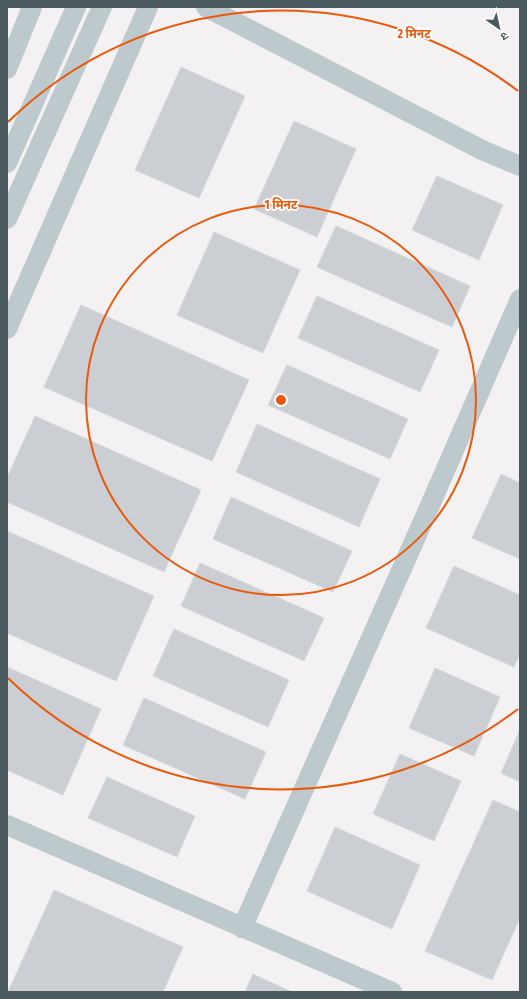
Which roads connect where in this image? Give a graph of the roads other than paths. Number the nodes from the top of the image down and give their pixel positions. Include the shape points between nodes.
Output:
1 (32, 7) edge
2 (76, 7) edge
3 (102, 7) edge
4 (148, 7) edge
5 (206, 7) edge
6 (7, 69) edge
7 (7, 162) edge
8 (520, 166) edge
9 (7, 219) edge
10 (520, 299) edge
11 (7, 329) edge
12 (7, 825) edge
13 (242, 928) junction
14 (392, 992) edge

1 - 6 street
2 - 7 street
3 - 9 street
4 - 11 street
5 - 8 street via 482,150
10 - 13 street
12 - 13 street
13 - 14 street

